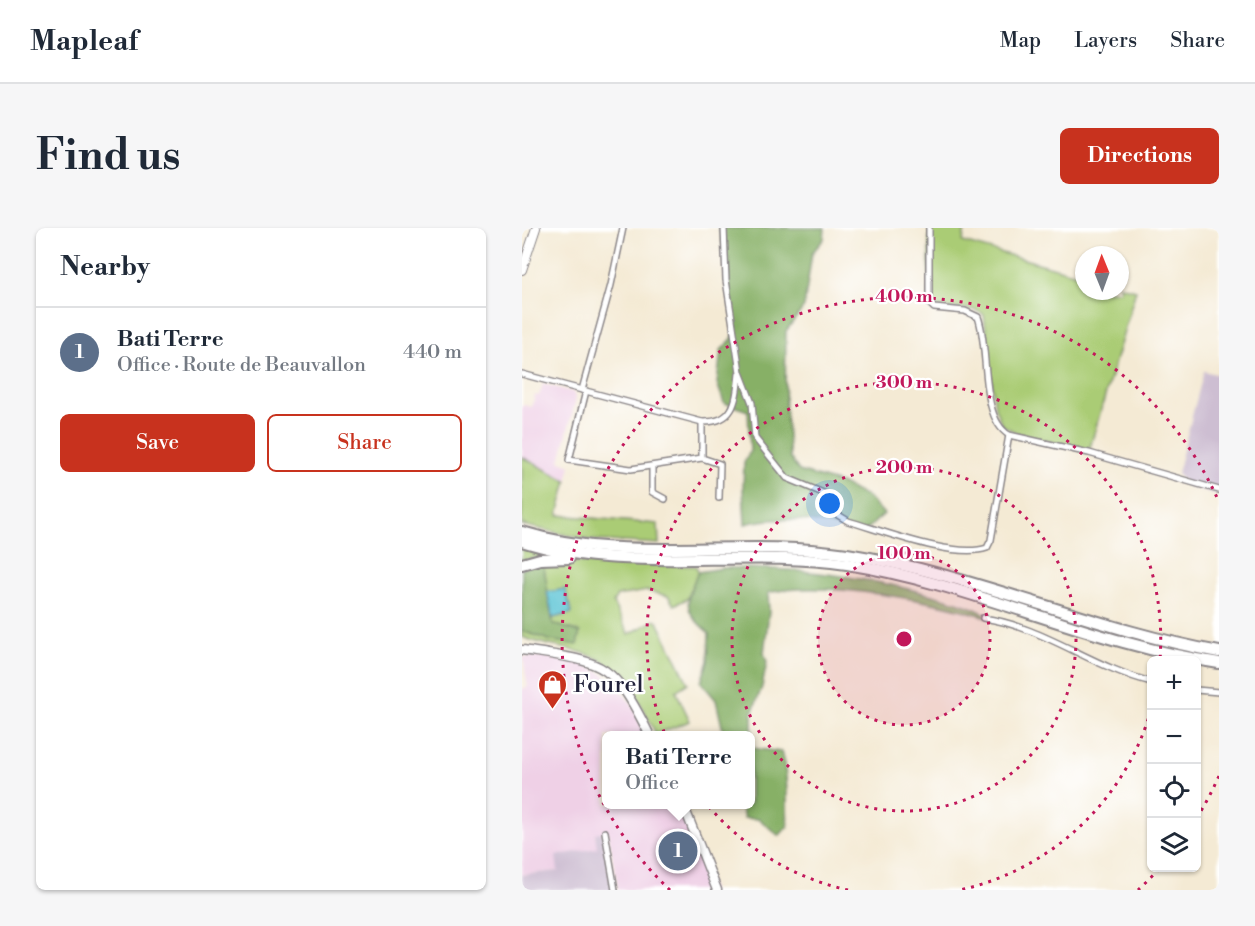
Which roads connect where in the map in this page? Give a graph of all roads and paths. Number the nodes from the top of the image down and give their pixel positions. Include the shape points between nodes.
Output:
1 (536, 228) edge
2 (623, 228) edge
3 (724, 228) edge
4 (928, 228) edge
5 (522, 270) edge
6 (740, 372) junction
7 (522, 374) edge
8 (584, 391) junction
9 (702, 422) junction
10 (1009, 435) junction
11 (702, 458) junction
12 (652, 468) junction
13 (1219, 490) edge
14 (666, 498) dead end
15 (718, 498) dead end
16 (522, 530) edge
17 (522, 541) edge
18 (647, 560) junction
19 (522, 564) edge
20 (983, 618) dead end
21 (522, 644) edge
22 (522, 650) edge
23 (546, 652) junction
24 (1219, 652) edge
25 (1219, 663) edge
26 (1147, 680) edge
27 (1201, 690) edge
28 (1219, 692) edge
29 (648, 731) edge
30 (685, 809) edge
31 (605, 831) dead end
32 (615, 890) edge
33 (717, 890) edge

1 - 5 main road
2 - 8 street
3 - 6 street via 726,280
4 - 10 street via 929,303 934,308 965,311 978,317 992,406 997,423
6 - 9 street via 730,413 717,423
6 - 10 street via 752,403 755,438 787,478 828,495 838,515 848,521 923,543 969,551 987,548
7 - 8 street
8 - 9 street
8 - 12 street via 569,460 631,470
9 - 11 street
10 - 13 street
11 - 12 street
11 - 15 street via 720,464
12 - 14 street via 652,492
16 - 24 highway via 541,537 615,549 799,549 871,558 955,577 1118,630
17 - 18 highway via 572,553
18 - 19 highway via 550,558
18 - 25 highway via 794,559 888,572 967,592 1117,640
20 - 26 street via 1037,634 1105,666
21 - 23 main road
22 - 23 main road
23 - 29 main road via 584,660 611,674 631,698
27 - 28 street
30 - 33 main road
31 - 32 street

